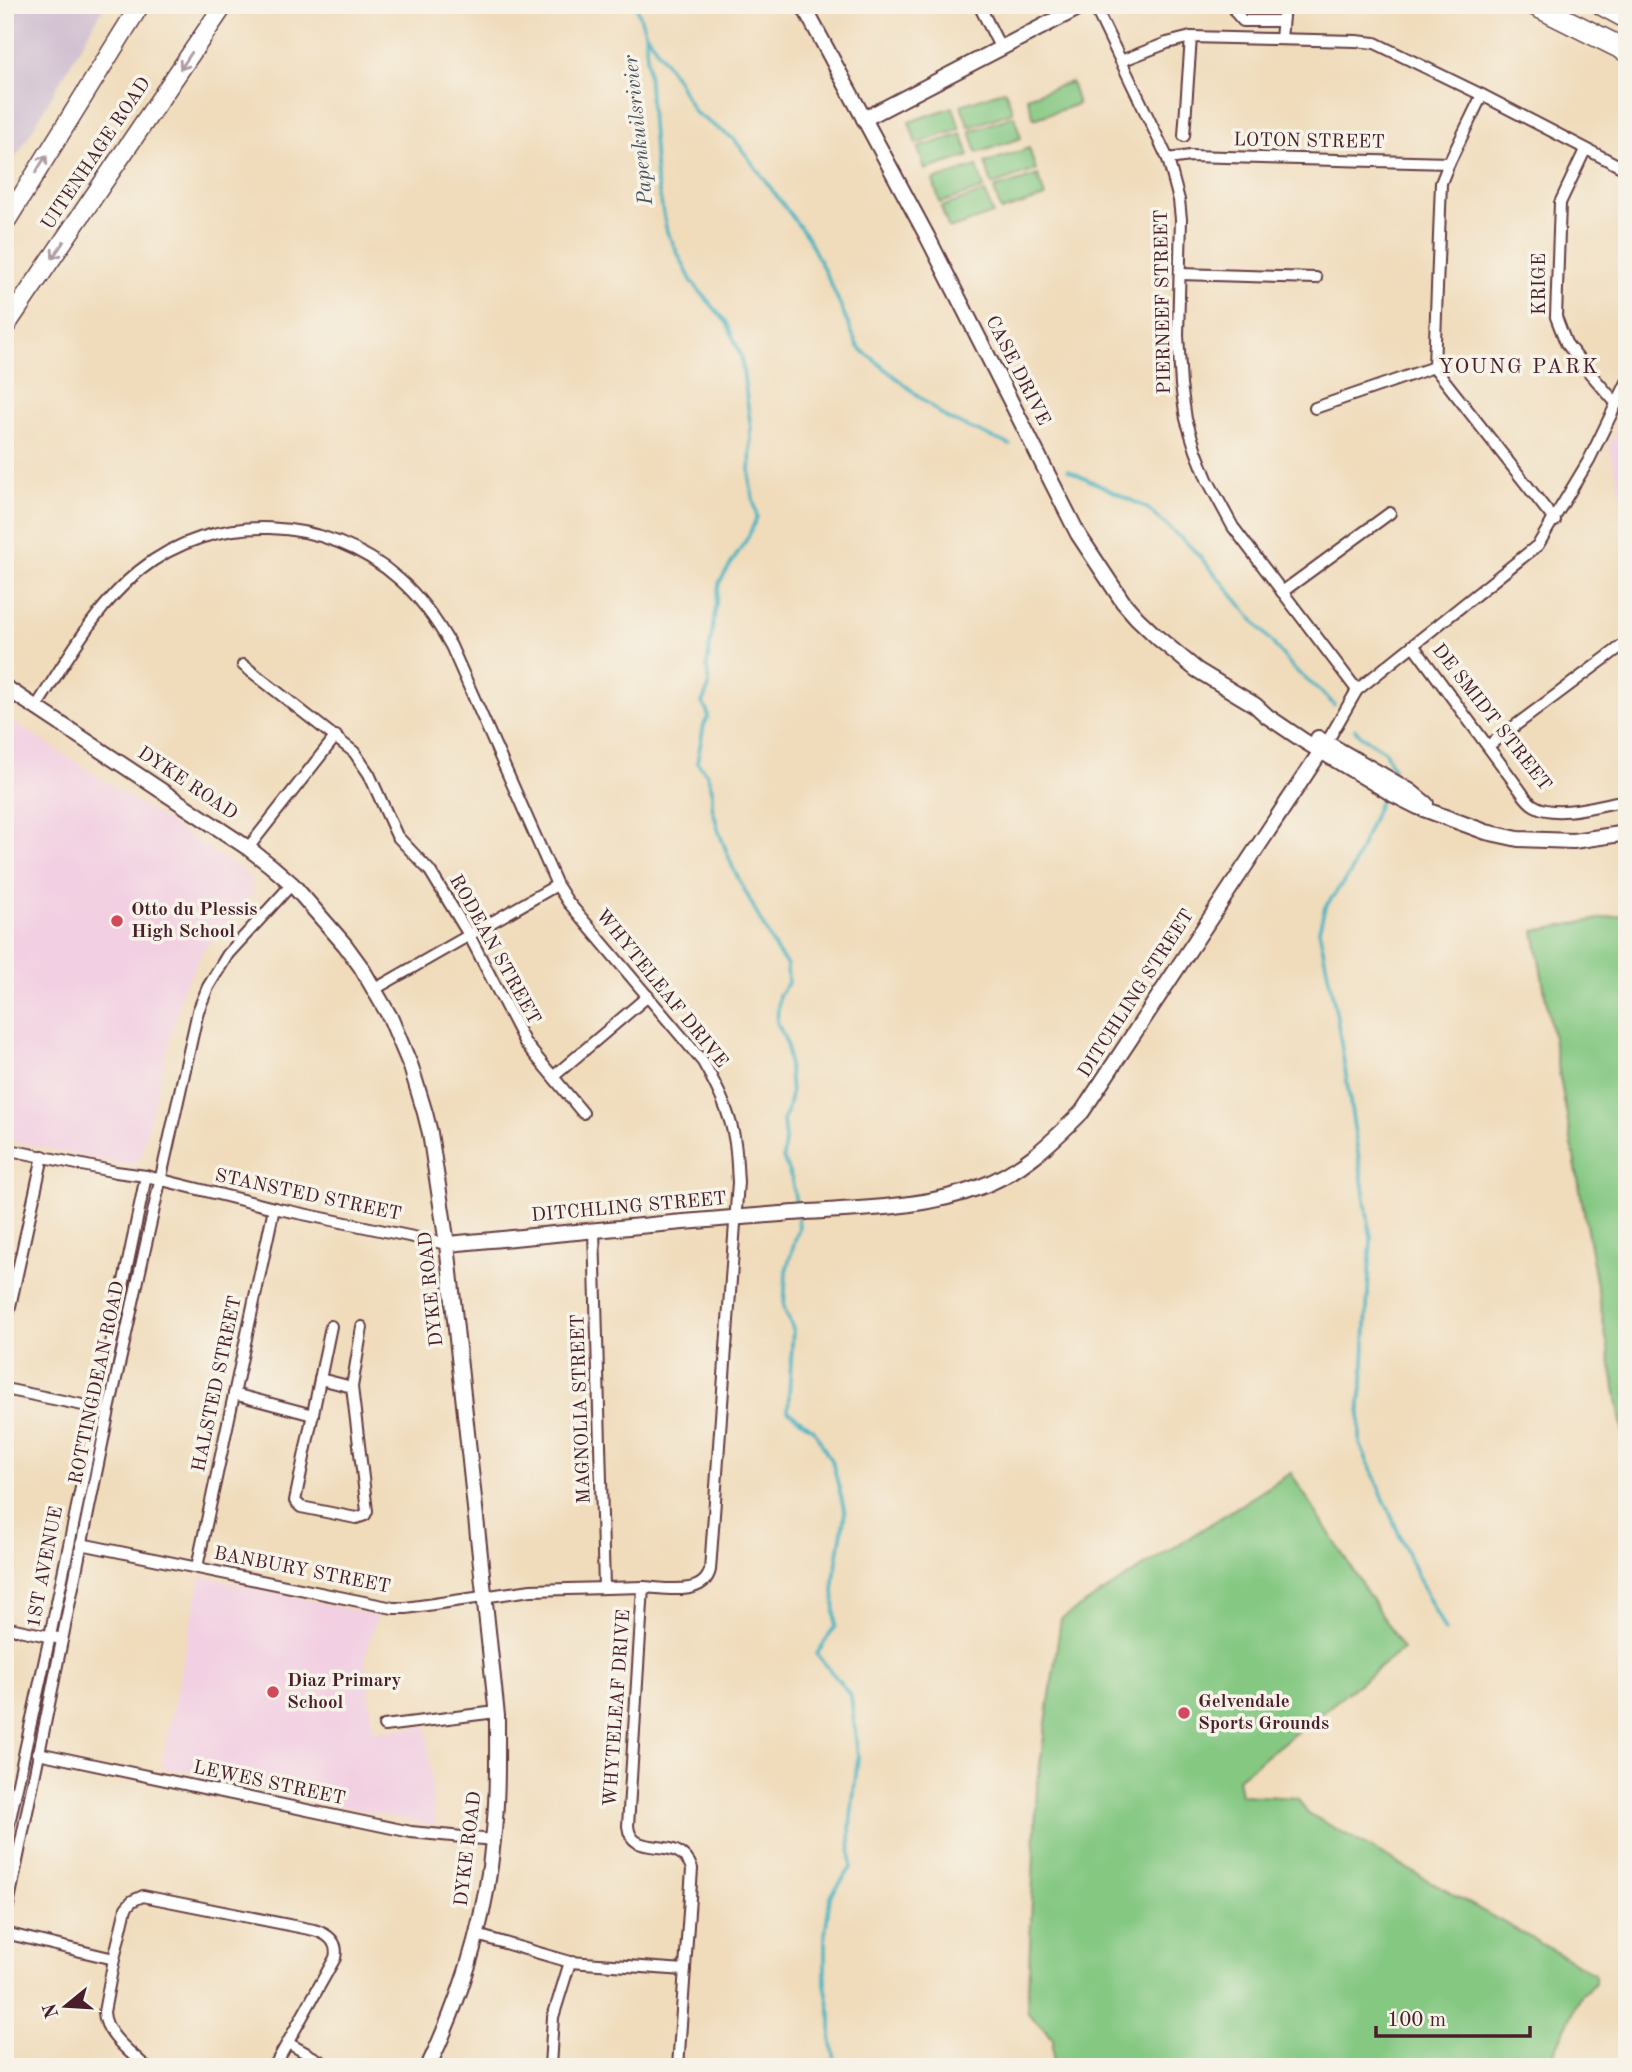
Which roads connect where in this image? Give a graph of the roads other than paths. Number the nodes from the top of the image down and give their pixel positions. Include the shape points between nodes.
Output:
1 (140, 5) edge
2 (224, 5) edge
3 (803, 5) edge
4 (979, 5) edge
5 (1084, 5) edge
6 (1094, 5) edge
7 (1237, 5) edge
8 (1284, 5) edge
9 (1535, 5) edge
10 (1602, 5) edge
11 (1627, 18) edge
12 (1282, 21) junction
13 (1191, 37) junction
14 (1281, 39) junction
15 (1000, 47) junction
16 (1627, 51) edge
17 (1121, 61) junction
18 (1482, 95) junction
19 (864, 119) junction
20 (1184, 136) dead end
21 (1586, 150) junction
22 (1168, 159) junction
23 (1449, 163) junction
24 (1627, 170) edge
25 (5, 223) edge
26 (1180, 274) junction
27 (1316, 278) dead end
28 (5, 327) edge
29 (1433, 367) junction
30 (1627, 382) edge
31 (1616, 402) junction
32 (1315, 408) dead end
33 (1390, 513) dead end
34 (1555, 521) junction
35 (1282, 592) junction
36 (1627, 642) edge
37 (1413, 645) junction
38 (243, 665) dead end
39 (5, 687) edge
40 (1357, 690) junction
41 (36, 707) junction
42 (336, 736) junction
43 (1324, 746) junction
44 (1488, 746) junction
45 (1627, 800) edge
46 (1627, 833) edge
47 (248, 848) junction
48 (292, 884) junction
49 (557, 885) junction
50 (469, 935) junction
51 (374, 989) junction
52 (648, 996) junction
53 (554, 1076) junction
54 (583, 1113) dead end
55 (5, 1149) edge
56 (43, 1157) junction
57 (146, 1176) junction
58 (161, 1181) junction
59 (274, 1208) junction
60 (736, 1217) junction
61 (594, 1230) junction
62 (447, 1244) junction
63 (331, 1326) dead end
64 (362, 1327) dead end
65 (5, 1329) edge
66 (320, 1379) junction
67 (352, 1387) junction
68 (5, 1390) edge
69 (234, 1394) junction
70 (96, 1408) junction
71 (109, 1410) junction
72 (313, 1415) junction
73 (81, 1544) junction
74 (197, 1567) junction
75 (604, 1587) junction
76 (643, 1587) junction
77 (483, 1598) junction
78 (5, 1627) edge
79 (56, 1637) junction
80 (496, 1713) junction
81 (384, 1726) dead end
82 (38, 1754) junction
83 (494, 1840) junction
84 (5, 1842) edge
85 (10, 1867) edge
86 (5, 1920) edge
87 (5, 1933) edge
88 (477, 1935) junction
89 (114, 1959) junction
90 (570, 1962) junction
91 (684, 1969) junction
92 (288, 2043) junction
93 (146, 2067) edge
94 (274, 2067) edge
95 (331, 2067) edge
96 (428, 2067) edge
97 (550, 2067) edge
98 (678, 2067) edge

25 -> 1 main road, UITENHAGE ROAD
2 -> 28 main road, UITENHAGE ROAD
3 - 19 street, CASE DRIVE
4 - 15 street
5 - 15 street
6 - 17 street, PIERNEEF STREET
7 - 12 street via 1236,13 1243,20
8 - 12 street
9 - 16 highway
10 - 11 highway
12 - 14 street
13 - 14 street
13 - 17 street
13 - 20 street
14 - 18 street via 1376,43
15 - 19 street
17 - 22 street, PIERNEEF STREET
18 - 21 street
18 - 23 street
19 - 43 street, CASE DRIVE via 1059,497 1123,602 1197,670 1267,716
21 - 24 street
21 - 31 street, KRIGE via 1560,203 1556,317 1566,343
22 - 23 street, LOTON STREET
22 - 26 street, PIERNEEF STREET via 1180,209
23 - 29 street via 1441,189
26 - 27 street
26 - 35 street, PIERNEEF STREET via 1181,385 1196,451 1233,527
29 - 32 street
29 - 34 street
30 - 31 street, DITCHLING STREET
31 - 34 street, DITCHLING STREET
33 - 35 street
34 - 37 street, DITCHLING STREET via 1538,545
35 - 40 street, PIERNEEF STREET
36 - 44 street
37 - 40 street, DITCHLING STREET
37 - 44 street, DE SMIDT STREET
38 - 42 street, RODEAN STREET
39 - 41 street, DYKE ROAD
40 - 43 street, DITCHLING STREET
41 - 47 street, DYKE ROAD
41 - 49 street, WHYTELEAF DRIVE via 106,603 138,572 173,549 216,532 243,528 299,531 330,540 361,553 397,577 441,628
42 - 47 street
42 - 50 street, RODEAN STREET via 362,762 397,836 430,871
43 - 46 street, CASE DRIVE via 1394,795 1470,827 1518,839 1573,841
43 - 60 street, DITCHLING STREET via 1082,1112 1043,1150 1000,1178 923,1203
44 - 45 street, DE SMIDT STREET via 1535,807 1563,811
47 - 48 street, DYKE ROAD
48 - 51 street, DYKE ROAD via 345,944
48 - 58 street, ROTTINGDEAN ROAD via 228,954 208,987 194,1026
49 - 50 street
49 - 52 street, WHYTELEAF DRIVE
50 - 51 street
50 - 53 street, RODEAN STREET via 525,1044
51 - 62 street, DYKE ROAD via 404,1049 425,1113
52 - 53 street
52 - 60 street, WHYTELEAF DRIVE via 703,1062 723,1101 735,1143
53 - 54 street, RODEAN STREET
55 - 56 street, STANSTED STREET
56 - 57 street, STANSTED STREET
56 - 65 street
57 - 58 street, STANSTED STREET
57 - 70 street, 1ST AVENUE
58 - 59 street, STANSTED STREET
58 - 71 street, ROTTINGDEAN ROAD
59 - 62 street, STANSTED STREET
59 - 69 street, HALSTED STREET
60 - 61 street, DITCHLING STREET
60 - 76 street, WHYTELEAF DRIVE via 709,1576 692,1588
61 - 62 street, DITCHLING STREET
61 - 75 street, MAGNOLIA STREET
62 - 77 street, DYKE ROAD
63 - 66 street
64 - 67 street
66 - 67 street
66 - 72 street
67 - 72 street via 367,1506 363,1516 295,1503
68 - 70 street
69 - 72 street
69 - 74 street, HALSTED STREET
70 - 71 street
70 - 79 street, 1ST AVENUE
71 - 73 street, ROTTINGDEAN ROAD
73 - 74 street, BANBURY STREET
73 - 79 street, ROTTINGDEAN ROAD
74 - 77 street, BANBURY STREET via 393,1608
75 - 76 street, BANBURY STREET
75 - 77 street, BANBURY STREET via 531,1590
76 - 91 street, WHYTELEAF DRIVE via 628,1826 637,1843 678,1851 690,1864
77 - 80 street, DYKE ROAD
78 - 79 street
79 - 82 street, ROTTINGDEAN ROAD
79 - 84 street, 1ST AVENUE
80 - 81 street
80 - 83 street, DYKE ROAD
82 - 83 street, LEWES STREET via 411,1832
82 - 85 street, ROTTINGDEAN ROAD
83 - 88 street, DYKE ROAD
85 - 86 street, ROTTINGDEAN ROAD
87 - 89 street
88 - 90 street
88 - 96 street, DYKE ROAD
89 - 92 street via 126,1908 143,1896 323,1933 336,1945 335,1958
89 - 93 street via 104,2019
90 - 91 street
90 - 97 street via 553,2017
91 - 98 street, WHYTELEAF DRIVE
92 - 94 street
92 - 95 street

